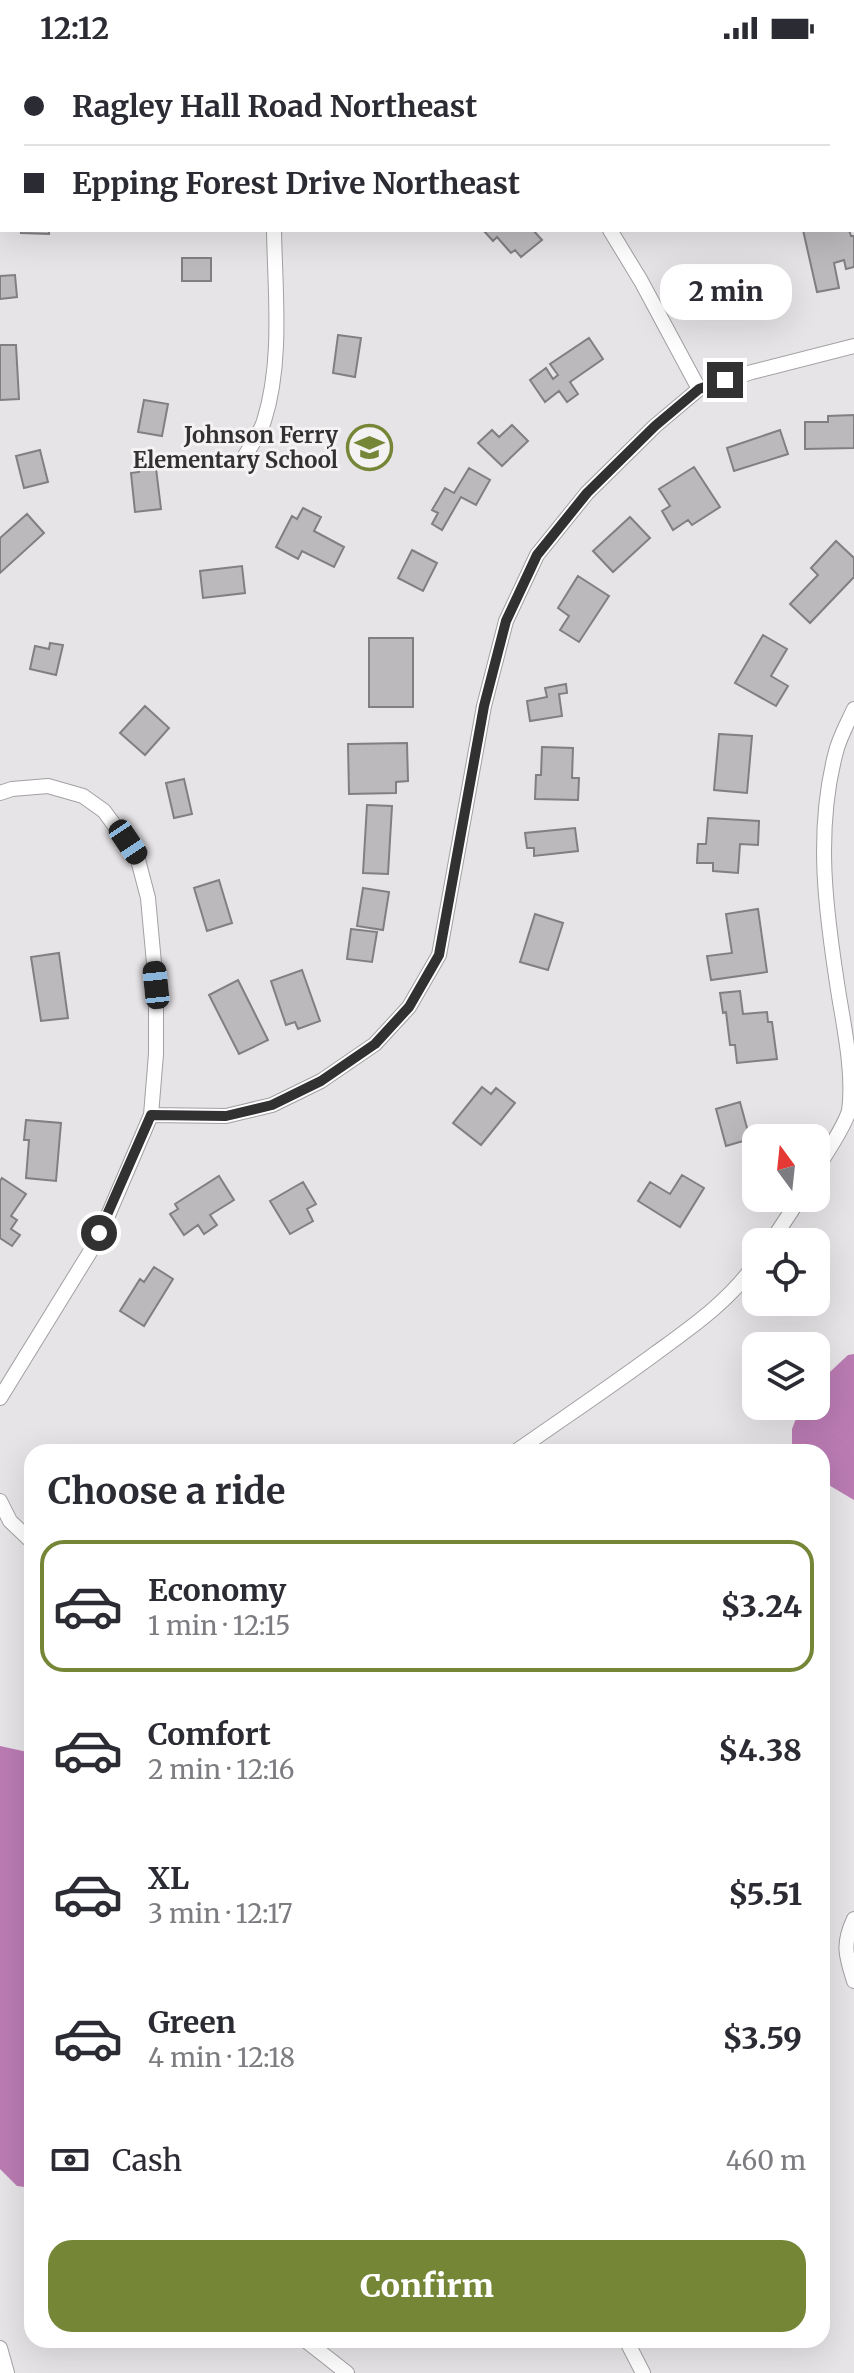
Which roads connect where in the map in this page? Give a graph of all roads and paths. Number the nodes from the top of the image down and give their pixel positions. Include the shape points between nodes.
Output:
1 (274, 232) edge
2 (611, 232) edge
3 (854, 346) edge
4 (699, 389) junction
5 (243, 459) dead end
6 (854, 709) edge
7 (0, 793) edge
8 (151, 1115) junction
9 (830, 1145) edge
10 (742, 1281) edge
11 (0, 1398) edge
12 (527, 1444) edge
13 (0, 1501) edge
14 (24, 1534) edge
15 (854, 1919) edge
16 (854, 1981) edge
17 (0, 2348) edge
18 (315, 2348) edge
19 (630, 2348) edge
20 (7, 2373) edge
21 (347, 2373) edge
22 (643, 2373) edge

1 - 5 street via 275,351 268,405
2 - 4 street
3 - 4 street
4 - 8 street via 587,493 537,555 506,621 484,706 439,955 409,1007 375,1044 321,1081 272,1105 226,1116
6 - 9 street via 838,746 823,837 831,944 853,1080 849,1112
7 - 8 street via 48,786 83,796 104,811 137,856 148,898 156,985
8 - 11 street via 90,1252
10 - 12 street via 714,1310
13 - 14 street
15 - 16 street via 845,1947
17 - 20 street
18 - 21 street
19 - 22 street

